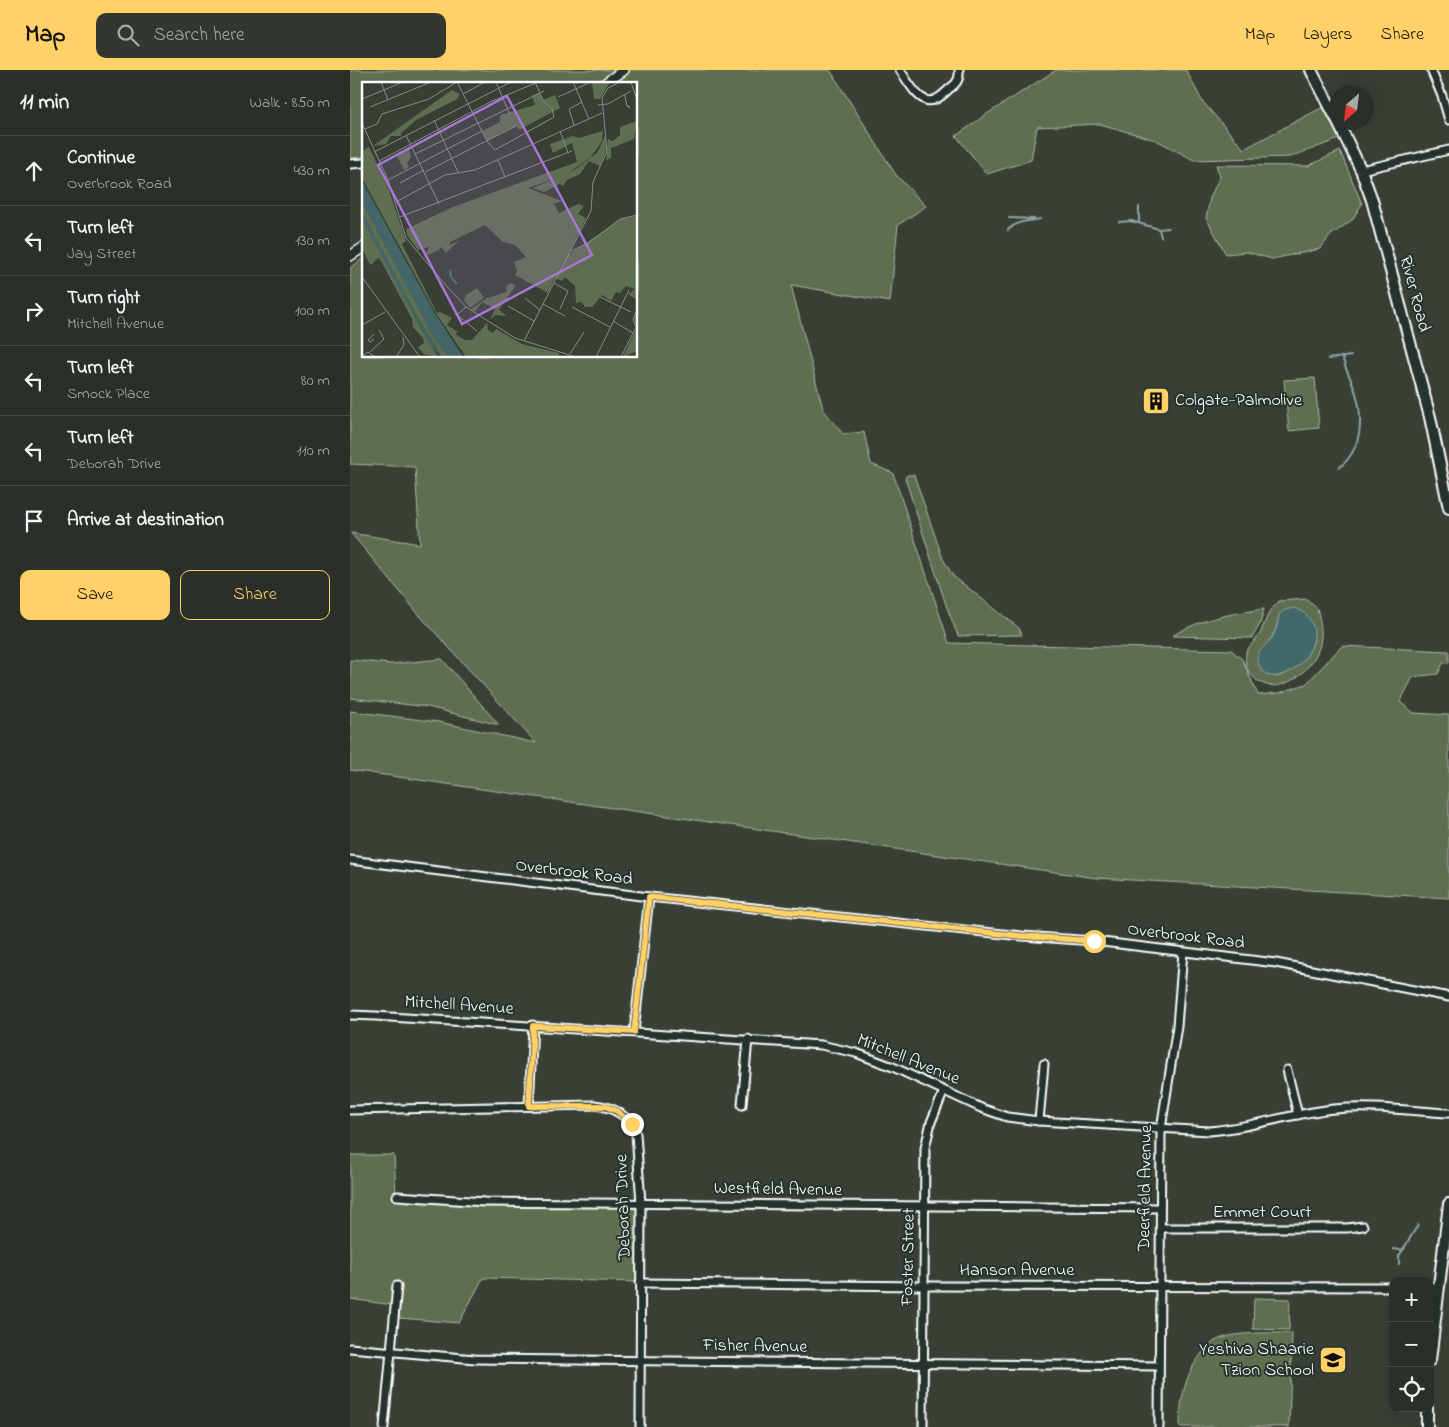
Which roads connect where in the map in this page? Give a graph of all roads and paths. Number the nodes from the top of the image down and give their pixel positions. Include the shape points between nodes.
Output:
1 (624, 70) edge
2 (900, 70) edge
3 (959, 70) edge
4 (1311, 70) edge
5 (1431, 70) edge
6 (607, 82) edge
7 (1329, 105) edge
8 (1449, 120) edge
9 (1342, 130) edge
10 (1449, 150) edge
11 (1361, 170) junction
12 (362, 248) edge
13 (350, 256) edge
14 (1449, 508) edge
15 (350, 860) edge
16 (649, 897) junction
17 (1183, 952) junction
18 (1449, 997) edge
19 (350, 1015) edge
20 (533, 1026) junction
21 (634, 1032) junction
22 (748, 1039) junction
23 (1044, 1064) dead end
24 (1287, 1070) dead end
25 (944, 1091) junction
26 (742, 1105) dead end
27 (529, 1106) junction
28 (350, 1110) edge
29 (1449, 1113) edge
30 (1298, 1115) junction
31 (1039, 1121) junction
32 (1161, 1129) junction
33 (397, 1196) dead end
34 (641, 1203) junction
35 (1449, 1204) edge
36 (925, 1207) junction
37 (1160, 1208) junction
38 (1363, 1226) dead end
39 (1161, 1228) junction
40 (640, 1283) junction
41 (398, 1286) dead end
42 (924, 1286) junction
43 (1160, 1286) junction
44 (1389, 1287) edge
45 (1434, 1288) edge
46 (350, 1348) edge
47 (390, 1352) junction
48 (640, 1361) junction
49 (923, 1364) junction
50 (1159, 1366) junction
51 (1427, 1412) edge
52 (384, 1427) edge
53 (640, 1427) edge
54 (923, 1427) edge
55 (1159, 1427) edge
56 (1427, 1427) edge

1 - 6 street
2 - 3 street via 920,97 931,101 956,84
4 - 7 main road
5 - 8 street
9 - 11 main road, River Road
10 - 11 street
11 - 14 main road, River Road via 1372,200 1430,417
12 - 13 street
15 - 16 street, Overbrook Road
16 - 17 street, Overbrook Road
16 - 21 street
17 - 18 street, Overbrook Road via 1276,963
17 - 32 street, Deerfield Avenue via 1177,1026
19 - 20 street, Mitchell Avenue
20 - 21 street, Mitchell Avenue
20 - 27 street
21 - 22 street, Mitchell Avenue
22 - 25 street, Mitchell Avenue via 821,1044 856,1053
22 - 26 street
23 - 31 street
24 - 30 street
25 - 31 street, Mitchell Avenue via 1007,1117
25 - 36 street, Foster Street via 931,1122 925,1148
27 - 28 street, Deborah Drive
27 - 34 street, Deborah Drive via 605,1106 626,1117 636,1134
29 - 30 street, Mitchell Avenue via 1359,1107
30 - 32 street, Mitchell Avenue via 1229,1130
31 - 32 street, Mitchell Avenue
32 - 37 street, Deerfield Avenue
33 - 34 street, Westfield Avenue via 485,1202
34 - 36 street, Westfield Avenue
34 - 40 street, Deborah Drive
35 - 45 main road
36 - 37 street, Westfield Avenue
36 - 42 street, Foster Street
37 - 39 street, Deerfield Avenue
38 - 39 street, Emmet Court
39 - 43 street, Deerfield Avenue
40 - 42 street, Hanson Avenue
40 - 48 street, Deborah Drive
41 - 47 street
42 - 43 street, Hanson Avenue
42 - 49 street, Foster Street
43 - 44 street, Hanson Avenue
43 - 50 street, Deerfield Avenue
46 - 47 street, Fisher Avenue
47 - 48 street, Fisher Avenue via 475,1359
47 - 52 street
48 - 49 street, Fisher Avenue
48 - 53 street, Deborah Drive
49 - 50 street, Fisher Avenue
49 - 54 street, Foster Street
50 - 55 street, Deerfield Avenue
51 - 56 main road

